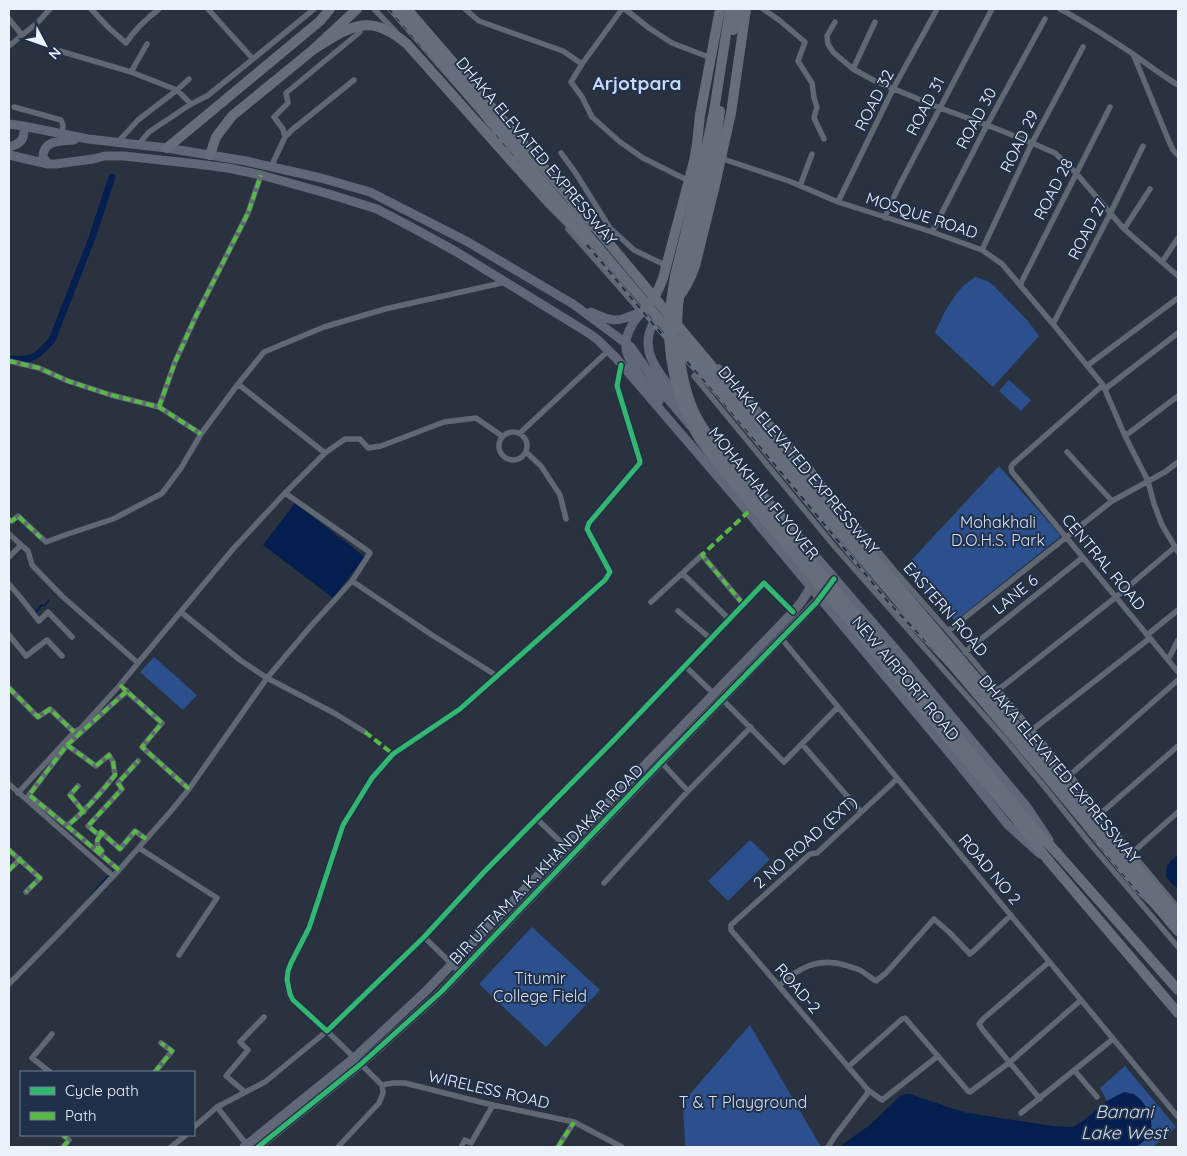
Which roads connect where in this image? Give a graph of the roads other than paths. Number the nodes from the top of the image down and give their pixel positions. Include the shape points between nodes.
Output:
1 (50, 9) edge
2 (91, 9) edge
3 (159, 9) edge
4 (208, 9) edge
5 (314, 9) edge
6 (330, 9) edge
7 (357, 9) edge
8 (374, 9) edge
9 (396, 9) edge
10 (406, 9) edge
11 (465, 9) edge
12 (624, 9) edge
13 (720, 9) edge
14 (730, 9) edge
15 (737, 9) edge
16 (746, 9) edge
17 (763, 9) edge
18 (992, 9) edge
19 (1060, 9) edge
20 (936, 11) dead end
21 (9, 19) edge
22 (1045, 19) dead end
23 (835, 22) dead end
24 (876, 22) dead end
25 (360, 32) dead end
26 (22, 35) junction
27 (147, 44) dead end
28 (9, 46) edge
29 (1083, 47) dead end
30 (314, 49) junction
31 (60, 51) dead end
32 (1133, 54) junction
33 (253, 58) junction
34 (711, 58) junction
35 (582, 64) junction
36 (853, 69) junction
37 (131, 72) junction
38 (189, 79) dead end
39 (354, 80) dead end
40 (1178, 85) edge
41 (893, 89) junction
42 (177, 90) junction
43 (191, 104) junction
44 (14, 107) dead end
45 (1110, 107) dead end
46 (940, 108) junction
47 (9, 124) edge
48 (987, 125) junction
49 (23, 126) junction
50 (62, 134) junction
51 (285, 137) junction
52 (824, 138) dead end
53 (88, 139) junction
54 (118, 142) junction
55 (1032, 142) junction
56 (138, 145) junction
57 (1143, 146) dead end
58 (9, 147) edge
59 (167, 148) junction
60 (561, 153) dead end
61 (812, 154) dead end
62 (9, 155) edge
63 (210, 155) junction
64 (1178, 155) edge
65 (720, 158) junction
66 (694, 162) junction
67 (48, 164) junction
68 (271, 167) junction
69 (1076, 173) junction
70 (260, 175) junction
71 (689, 181) junction
72 (800, 186) junction
73 (1150, 188) dead end
74 (838, 202) junction
75 (1110, 214) junction
76 (885, 218) junction
77 (1124, 230) junction
78 (932, 232) junction
79 (1178, 238) edge
80 (982, 250) junction
81 (605, 255) junction
82 (1162, 262) junction
83 (667, 266) junction
84 (1178, 276) edge
85 (506, 282) junction
86 (1020, 284) junction
87 (1178, 298) edge
88 (573, 304) junction
89 (644, 309) junction
90 (663, 314) junction
91 (653, 324) joint
92 (1053, 324) junction
93 (1178, 333) edge
94 (626, 343) junction
95 (615, 358) junction
96 (9, 361) edge
97 (1088, 365) junction
98 (694, 376) dead end
99 (238, 384) junction
100 (1104, 387) junction
101 (1178, 396) edge
102 (159, 407) junction
103 (520, 433) junction
104 (201, 434) junction
105 (502, 436) junction
106 (1125, 436) junction
107 (527, 452) junction
108 (696, 452) junction
109 (1067, 452) dead end
110 (325, 453) junction
111 (1178, 462) edge
112 (748, 479) junction
113 (1148, 481) junction
114 (285, 493) junction
115 (1112, 501) junction
116 (566, 519) dead end
117 (9, 520) edge
118 (9, 534) edge
119 (1066, 537) junction
120 (21, 545) junction
121 (1177, 550) edge
122 (9, 557) edge
123 (1082, 558) junction
124 (822, 564) junction
125 (683, 574) junction
126 (834, 579) junction
127 (352, 580) junction
128 (9, 584) edge
129 (810, 588) junction
130 (1116, 597) junction
131 (820, 599) junction
132 (652, 602) dead end
133 (743, 604) junction
134 (1178, 610) edge
135 (678, 611) dead end
136 (181, 612) junction
137 (792, 612) junction
138 (729, 619) junction
139 (948, 631) junction
140 (9, 635) edge
141 (72, 637) dead end
142 (1149, 637) junction
143 (781, 638) junction
144 (711, 639) junction
145 (1178, 640) edge
146 (965, 652) junction
147 (62, 656) dead end
148 (1168, 660) junction
149 (138, 663) junction
150 (685, 666) junction
151 (1178, 672) edge
152 (496, 676) junction
153 (267, 678) junction
154 (1178, 680) edge
155 (120, 685) junction
156 (9, 688) edge
157 (998, 690) junction
158 (127, 692) junction
159 (713, 693) junction
160 (722, 699) junction
161 (838, 707) junction
162 (751, 727) junction
163 (1032, 730) junction
164 (74, 732) junction
165 (365, 732) dead end
166 (802, 744) junction
167 (67, 745) junction
168 (1178, 746) edge
169 (138, 761) dead end
170 (661, 762) junction
171 (1070, 775) junction
172 (897, 778) junction
173 (9, 784) edge
174 (78, 786) dead end
175 (189, 788) junction
176 (688, 791) junction
177 (18, 792) junction
178 (84, 812) junction
179 (862, 812) junction
180 (1178, 812) edge
181 (1100, 814) junction
182 (537, 819) junction
183 (67, 826) junction
184 (99, 835) junction
185 (146, 839) junction
186 (566, 847) junction
187 (138, 848) junction
188 (9, 850) edge
189 (104, 852) dead end
190 (1057, 853) junction
191 (1132, 853) junction
192 (20, 859) junction
193 (1048, 860) junction
194 (9, 870) edge
195 (119, 870) junction
196 (113, 876) junction
197 (604, 883) dead end
198 (26, 892) dead end
199 (1178, 908) edge
200 (1011, 916) junction
201 (1176, 923) edge
202 (731, 925) joint
203 (1178, 936) edge
204 (424, 937) junction
205 (1178, 947) edge
206 (179, 955) dead end
207 (1049, 962) junction
208 (452, 964) junction
209 (460, 972) junction
210 (9, 984) edge
211 (779, 986) junction
212 (1178, 990) edge
213 (1081, 1000) junction
214 (1178, 1013) edge
215 (264, 1016) dead end
216 (327, 1031) junction
217 (52, 1034) dead end
218 (1113, 1039) junction
219 (161, 1043) dead end
220 (938, 1056) junction
221 (358, 1061) junction
222 (1010, 1062) junction
223 (848, 1068) junction
224 (1074, 1070) junction
225 (49, 1071) edge
226 (157, 1071) edge
227 (382, 1085) junction
228 (868, 1090) junction
229 (245, 1092) junction
230 (1097, 1097) dead end
231 (1040, 1099) junction
232 (493, 1105) junction
233 (217, 1107) junction
234 (1021, 1113) dead end
235 (1178, 1118) edge
236 (574, 1122) junction
237 (195, 1127) edge
238 (65, 1136) edge
239 (185, 1136) edge
240 (245, 1146) edge
241 (63, 1147) edge
242 (171, 1147) edge
243 (258, 1147) edge
244 (338, 1147) edge
245 (460, 1147) edge
246 (558, 1147) edge
247 (622, 1147) edge
248 (828, 1147) edge

1 - 26 street
2 - 3 street via 126,43 145,19
4 - 33 street
5 - 33 street
6 - 59 highway via 320,21
7 - 30 highway, bridge
8 - 89 street
9 - 81 highway, DHAKA ELEVATED EXPRESSWAY, bridge
10 - 89 street via 445,60 503,124 638,288
10 - 201 highway, DHAKA ELEVATED EXPRESSWAY, bridge via 722,378
11 - 35 street via 479,21 563,50
12 - 34 street via 672,43
12 - 35 street
13 - 34 highway
14 - 193 highway, MOHAKHALI FLYOVER, bridge via 714,111 675,276 670,314 672,360 681,400 700,439 725,472
15 - 190 highway, MOHAKHALI FLYOVER, bridge via 714,152 678,305 679,355 690,402 712,441 732,467
16 - 65 highway via 731,113
17 - 52 street via 805,42 798,61 812,83 817,107 814,118
18 - 46 street, ROAD 31
19 - 32 street
20 - 41 street, ROAD 32
21 - 26 street
22 - 48 street, ROAD 30
23 - 36 street via 827,36 828,44
24 - 36 street
25 - 51 street via 286,93 288,103 274,117
26 - 28 street
27 - 37 street
29 - 55 street, ROAD 29
30 - 63 highway via 232,116 216,137
30 - 81 highway, bridge via 353,27 366,25 392,32 407,44 562,217
31 - 37 street
32 - 40 street
32 - 64 street via 1168,139
33 - 43 street via 207,96
34 - 66 highway
35 - 71 street via 571,82 592,117 643,158
36 - 41 street
37 - 42 street
38 - 42 street
39 - 51 street
41 - 46 street
41 - 74 street, ROAD 32
42 - 43 street
42 - 54 street via 138,120
43 - 56 street via 156,126
44 - 50 street via 61,120
45 - 69 street, ROAD 28
46 - 48 street
46 - 76 street, ROAD 31
47 - 49 main road
48 - 55 street
48 - 78 street, ROAD 30
49 - 50 main road
49 - 58 main road via 25,133 22,139
50 - 53 main road
51 - 68 street
53 - 54 main road
53 - 67 main road via 54,142 47,146 42,157
54 - 56 main road
55 - 69 street via 1055,153
55 - 80 street, ROAD 29
56 - 59 main road
57 - 75 street, ROAD 27
59 - 63 main road
60 - 83 street via 610,228 634,250
61 - 72 street
62 - 67 main road, NEW AIRPORT ROAD
63 - 68 main road
65 - 66 street, MOSQUE ROAD
65 - 72 street, MOSQUE ROAD
65 - 90 highway via 690,279 684,291
66 - 71 highway
67 - 70 main road, NEW AIRPORT ROAD via 124,156 228,168
68 - 88 main road via 370,192 468,242
69 - 75 street
69 - 86 street, ROAD 28
70 - 85 main road, NEW AIRPORT ROAD via 377,209
70 - 102 street via 248,213 196,316
71 - 83 highway
72 - 74 street, MOSQUE ROAD
73 - 77 street
74 - 76 street, MOSQUE ROAD
75 - 77 street
75 - 92 street, ROAD 27
76 - 78 street, MOSQUE ROAD
77 - 82 street
78 - 80 street, MOSQUE ROAD
79 - 82 street
80 - 86 street, MOSQUE ROAD via 1002,264
81 - 201 highway, DHAKA ELEVATED EXPRESSWAY, bridge
82 - 84 street
83 - 89 highway via 659,290
85 - 95 main road, NEW AIRPORT ROAD via 590,334
85 - 99 street via 384,309 324,327 264,352
86 - 92 street, MOSQUE ROAD
87 - 97 street
88 - 89 main road via 613,320
88 - 94 main road
89 - 94 main road via 631,326
90 - 91 highway
90 - 139 street, EASTERN ROAD via 724,372 805,461 894,571
91 - 112 main road via 648,338 651,359 688,411
92 - 97 street, MOSQUE ROAD
93 - 100 street
94 - 108 main road via 632,364
94 - 112 main road via 683,417
95 - 103 street
95 - 108 main road, NEW AIRPORT ROAD
95 - 152 street via 617,386 640,463 589,523 588,530 610,572 605,580
96 - 102 street via 39,368 111,395
97 - 100 street, MOSQUE ROAD
98 - 205 street via 834,546 1044,784
99 - 104 street
99 - 110 street
100 - 106 street, MOSQUE ROAD
100 - 119 street, CENTRAL ROAD via 1011,467
101 - 106 street
102 - 104 street
103 - 105 street via 510,432
103 - 107 street via 528,444
104 - 117 street via 161,494 113,519 46,542 18,516 12,522
105 - 107 street via 498,447 502,456 510,461 520,460
105 - 110 street via 476,418 444,422 368,448 360,439 346,439
106 - 113 street, MOSQUE ROAD
107 - 116 street via 541,466 560,495
108 - 129 main road, NEW AIRPORT ROAD
109 - 115 street
110 - 114 street
111 - 113 street
112 - 124 main road, NEW AIRPORT ROAD
113 - 115 street
113 - 121 street, MOSQUE ROAD via 1162,525
114 - 127 street via 370,553
114 - 136 street
115 - 119 street
118 - 120 street
119 - 123 street, CENTRAL ROAD
119 - 139 street
120 - 122 street
120 - 149 street via 28,551 32,565 62,596
121 - 130 street
123 - 130 street, CENTRAL ROAD
123 - 146 street, LANE 6
124 - 126 main road, NEW AIRPORT ROAD
124 - 129 main road, BIR UTTAM A. K. KHANDAKAR ROAD
125 - 132 street
125 - 133 street via 702,555
125 - 138 street
126 - 131 main road, BIR UTTAM A. K. KHANDAKAR ROAD
126 - 190 main road, NEW AIRPORT ROAD via 1027,808
127 - 152 street
127 - 153 street
128 - 141 street via 39,621 48,612
129 - 131 main road, NEW AIRPORT ROAD
129 - 137 main road, BIR UTTAM A. K. KHANDAKAR ROAD
130 - 142 street, CENTRAL ROAD
130 - 157 street
131 - 143 main road, BIR UTTAM A. K. KHANDAKAR ROAD
131 - 193 main road, NEW AIRPORT ROAD via 1008,825
133 - 137 street via 764,583
133 - 138 street
134 - 142 street
135 - 144 street
136 - 149 street
136 - 153 street
137 - 159 main road, BIR UTTAM A. K. KHANDAKAR ROAD
138 - 144 street
139 - 146 street, EASTERN ROAD
140 - 147 street via 26,656 48,640
142 - 148 street, CENTRAL ROAD
142 - 163 street
143 - 160 main road, BIR UTTAM A. K. KHANDAKAR ROAD
143 - 161 street, ROAD NO 2
144 - 150 street
145 - 148 street
146 - 157 street, EASTERN ROAD
148 - 151 street, CENTRAL ROAD
149 - 155 street
150 - 159 street
150 - 182 street
152 - 216 street via 460,709 394,754 372,778 343,825 309,928 291,963 287,980 293,1000
153 - 165 street
153 - 175 street
154 - 171 street
155 - 158 street
155 - 164 street
156 - 164 street via 38,718 50,709
157 - 163 street, EASTERN ROAD
158 - 167 street
158 - 175 street via 162,723 142,747
159 - 186 main road, BIR UTTAM A. K. KHANDAKAR ROAD
160 - 162 street
160 - 170 main road, BIR UTTAM A. K. KHANDAKAR ROAD
161 - 166 street
161 - 172 street, ROAD NO 2
162 - 166 street via 784,762
162 - 176 street
163 - 171 street, EASTERN ROAD
164 - 177 street
166 - 179 street
167 - 178 street via 96,766 109,755 114,762 115,775
167 - 183 street via 28,794
168 - 181 street
169 - 184 street via 118,783 122,789 96,821 88,826
170 - 176 street
170 - 209 main road, BIR UTTAM A. K. KHANDAKAR ROAD
171 - 181 street, EASTERN ROAD
172 - 179 street, 2 NO ROAD (EXT)
172 - 200 street, ROAD NO 2
173 - 177 street
174 - 178 street via 70,795
175 - 185 street
176 - 197 street
177 - 196 street
178 - 183 street
179 - 202 street, 2 NO ROAD (EXT)
180 - 191 street
181 - 191 street, EASTERN ROAD
182 - 186 street
182 - 204 street
183 - 195 street
184 - 185 street via 102,832 120,849 134,831
184 - 189 street via 98,847
185 - 187 street
186 - 208 main road, BIR UTTAM A. K. KHANDAKAR ROAD
187 - 195 street
187 - 206 street via 217,898
188 - 192 street
190 - 212 highway, NEW AIRPORT ROAD
191 - 199 street, EASTERN ROAD
192 - 194 street
192 - 198 street via 40,878
193 - 214 highway, NEW AIRPORT ROAD
195 - 196 street
196 - 210 street
200 - 207 street, ROAD NO 2
200 - 211 street via 970,954 934,920 876,981 859,970 835,962 802,968
201 - 203 highway, bridge
202 - 211 street, ROAD-2 via 731,930
204 - 208 street
204 - 216 street
207 - 213 street, ROAD NO 2
207 - 222 street via 979,1024
208 - 209 street
208 - 221 main road, BIR UTTAM A. K. KHANDAKAR ROAD
209 - 221 main road, BIR UTTAM A. K. KHANDAKAR ROAD via 441,992
211 - 223 street, ROAD-2
213 - 218 street, ROAD NO 2
213 - 222 street
215 - 229 street via 240,1042 248,1050 226,1076
216 - 221 street
216 - 229 street via 265,1082
217 - 225 street via 32,1058
218 - 224 street
218 - 235 street, ROAD NO 2
219 - 226 street via 172,1051
220 - 222 street via 970,1092
220 - 223 street via 905,1018
220 - 228 street via 882,1100
221 - 227 street
221 - 240 main road, BIR UTTAM A. K. KHANDAKAR ROAD
221 - 243 main road, BIR UTTAM A. K. KHANDAKAR ROAD
222 - 231 street
223 - 228 street, ROAD-2
224 - 230 street
224 - 231 street
227 - 232 street, WIRELESS ROAD via 405,1083
227 - 244 street via 379,1103
228 - 248 street
229 - 233 street
231 - 234 street
232 - 236 street, WIRELESS ROAD
232 - 245 street via 471,1143 465,1140
233 - 237 street
233 - 240 street
236 - 246 street
236 - 247 street, WIRELESS ROAD
238 - 241 street via 70,1140
239 - 242 street

